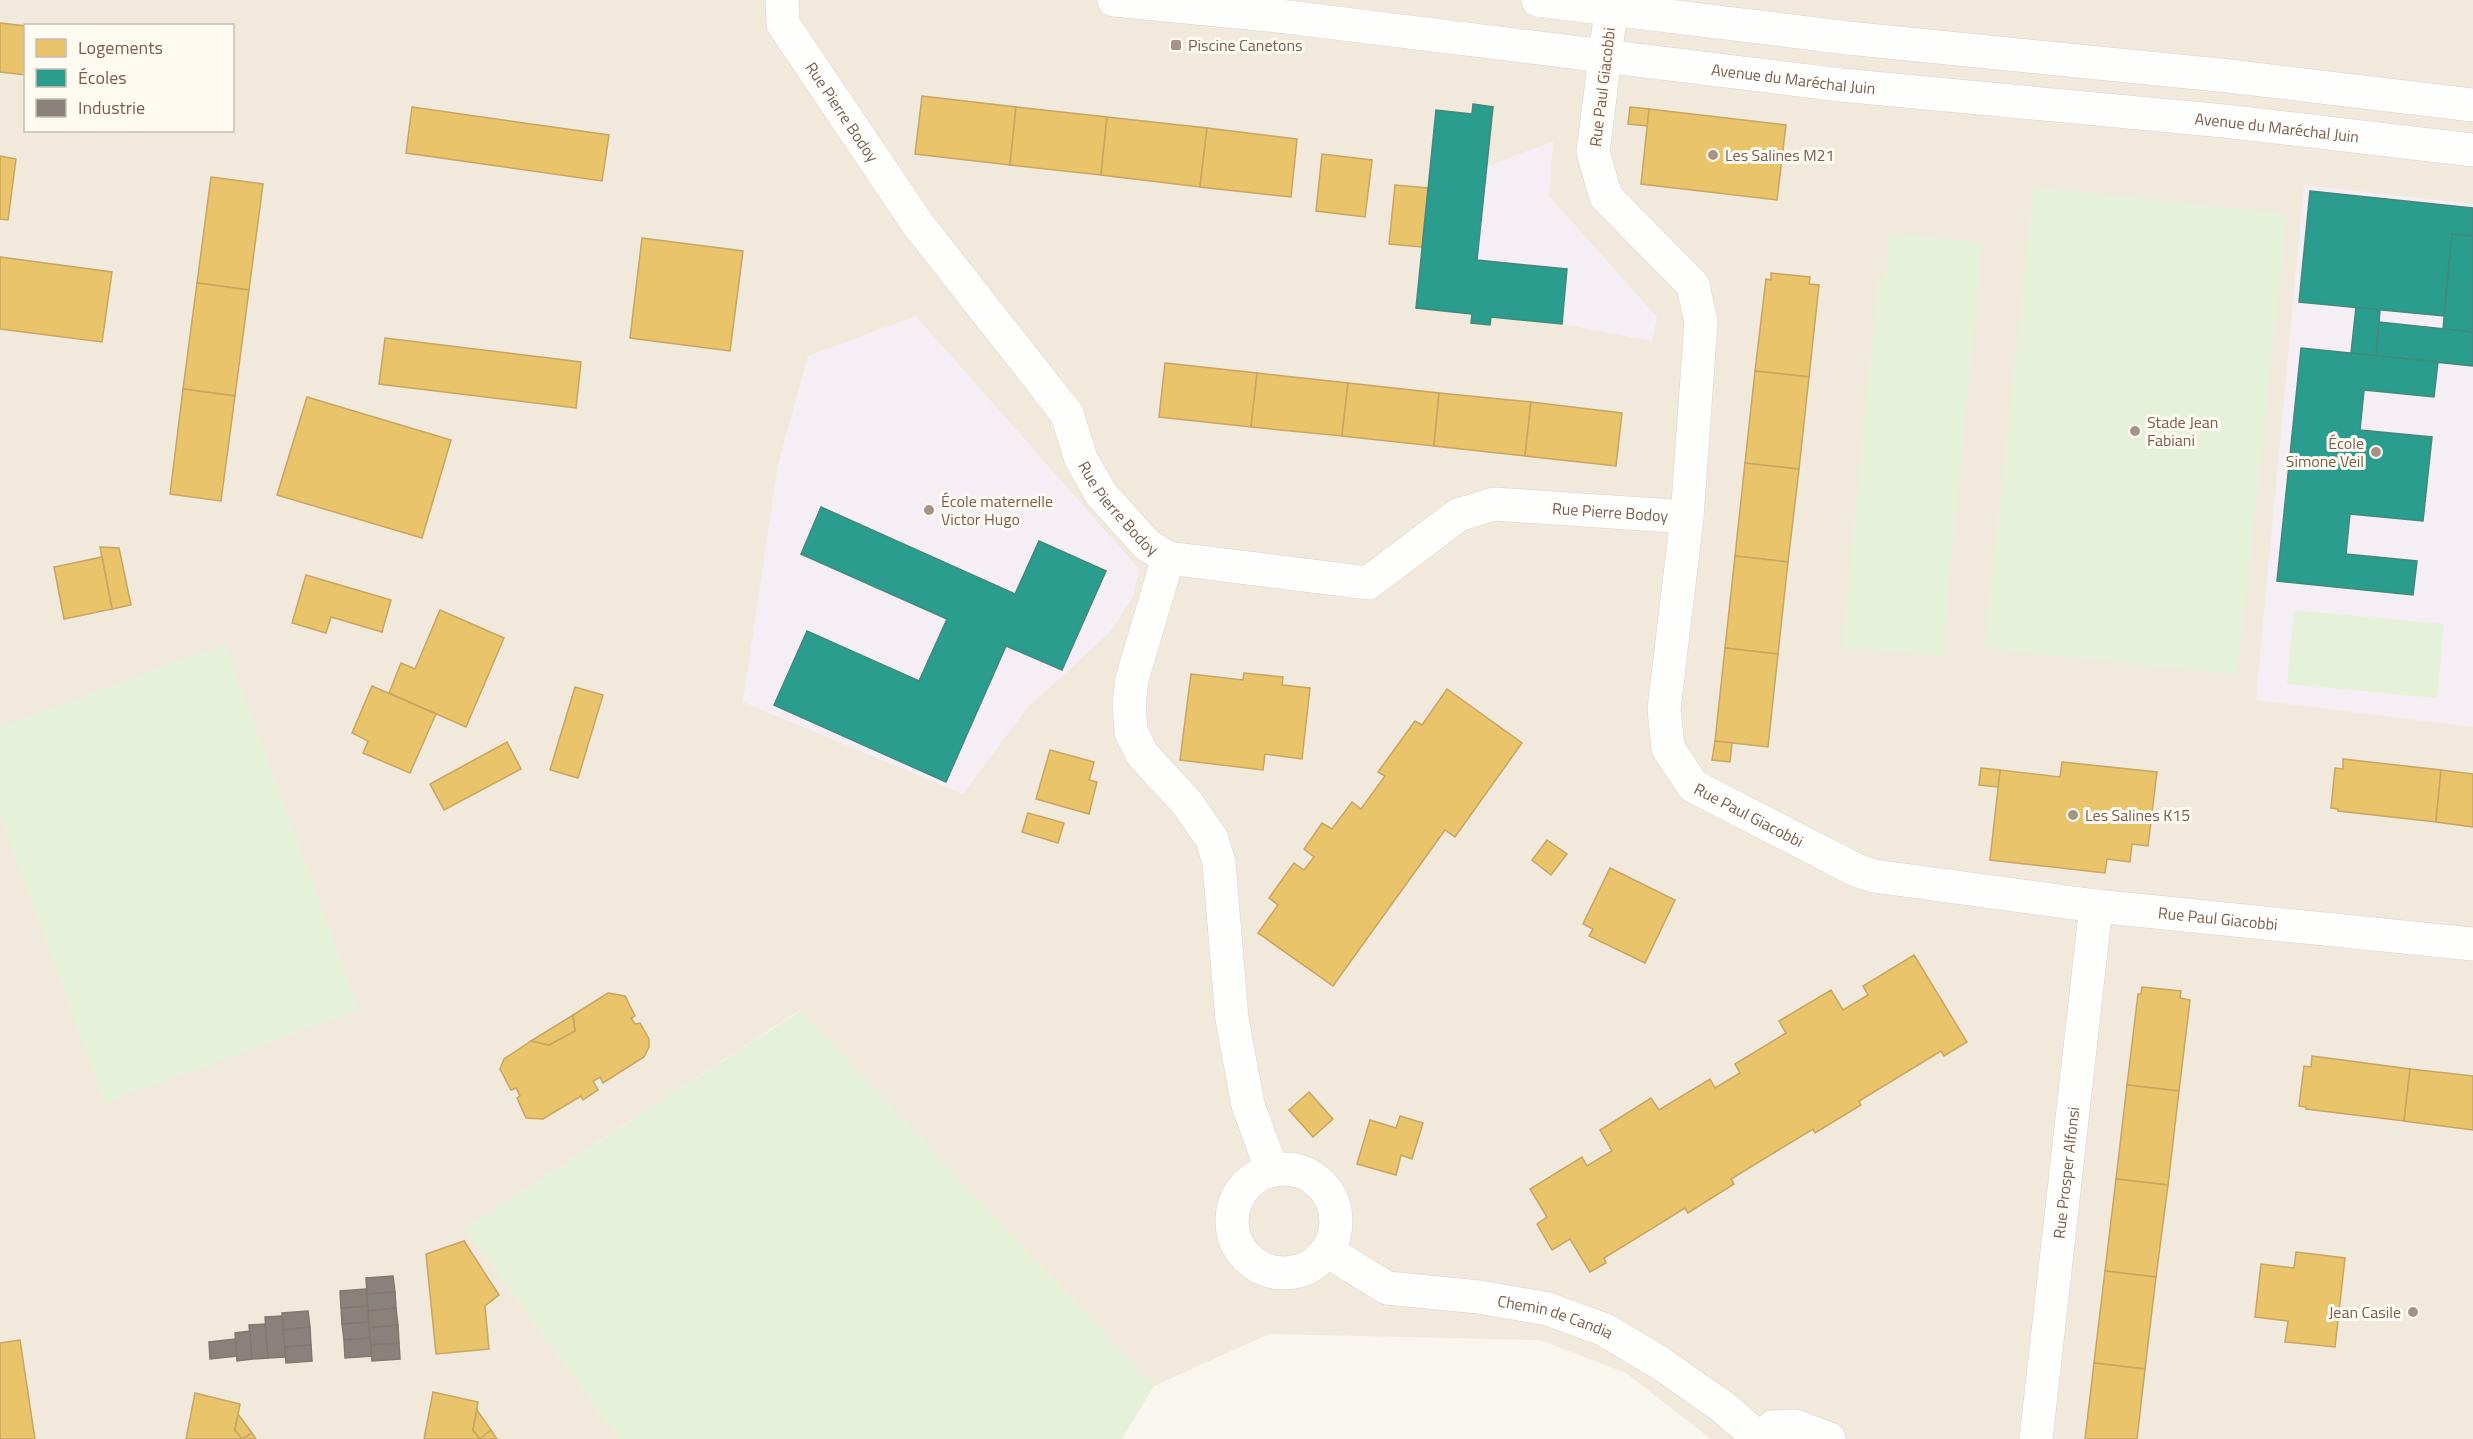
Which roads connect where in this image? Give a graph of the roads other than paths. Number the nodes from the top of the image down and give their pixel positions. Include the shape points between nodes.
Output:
1 (782, 0) edge
2 (1114, 0) edge
3 (1538, 0) edge
4 (1236, 6) edge
5 (1287, 8) edge
6 (1611, 10) junction
7 (1605, 56) junction
8 (2473, 105) edge
9 (2473, 150) edge
10 (1687, 518) junction
11 (1168, 558) junction
12 (2096, 906) junction
13 (2473, 944) edge
14 (1272, 1170) junction
15 (1327, 1251) junction
16 (1760, 1439) edge
17 (1829, 1439) edge
18 (2036, 1439) edge

1 - 11 street, Rue Pierre Bodoy via 783,24 917,224 1067,414 1081,459 1101,494 1147,545
2 - 4 street, Avenue du Maréchal Juin
3 - 6 street
4 - 5 street, Avenue du Maréchal Juin
5 - 7 street, Avenue du Maréchal Juin
6 - 7 street, Rue Paul Giacobbi
6 - 8 street
7 - 9 street, Avenue du Maréchal Juin via 1841,85 2224,121
7 - 10 street, Rue Paul Giacobbi via 1593,152 1606,197 1693,285 1701,322
10 - 11 street, Rue Pierre Bodoy via 1494,504 1458,516 1368,583
10 - 12 street, Rue Paul Giacobbi via 1664,709 1668,748 1693,786 1874,876
11 - 14 street via 1132,679 1131,732 1142,754 1187,803 1212,839 1219,863 1232,1019 1248,1105
12 - 13 street, Rue Paul Giacobbi
12 - 18 street, Rue Prosper Alfonsi
14 - 15 street via 1288,1168 1303,1172 1327,1192 1336,1212 1336,1226
14 - 15 street via 1244,1187 1236,1202 1232,1218 1241,1250 1252,1262 1284,1273 1315,1263
15 - 16 street, Chemin de Candia via 1388,1288 1548,1309 1605,1330 1723,1407
16 - 17 street via 1773,1427 1795,1426

